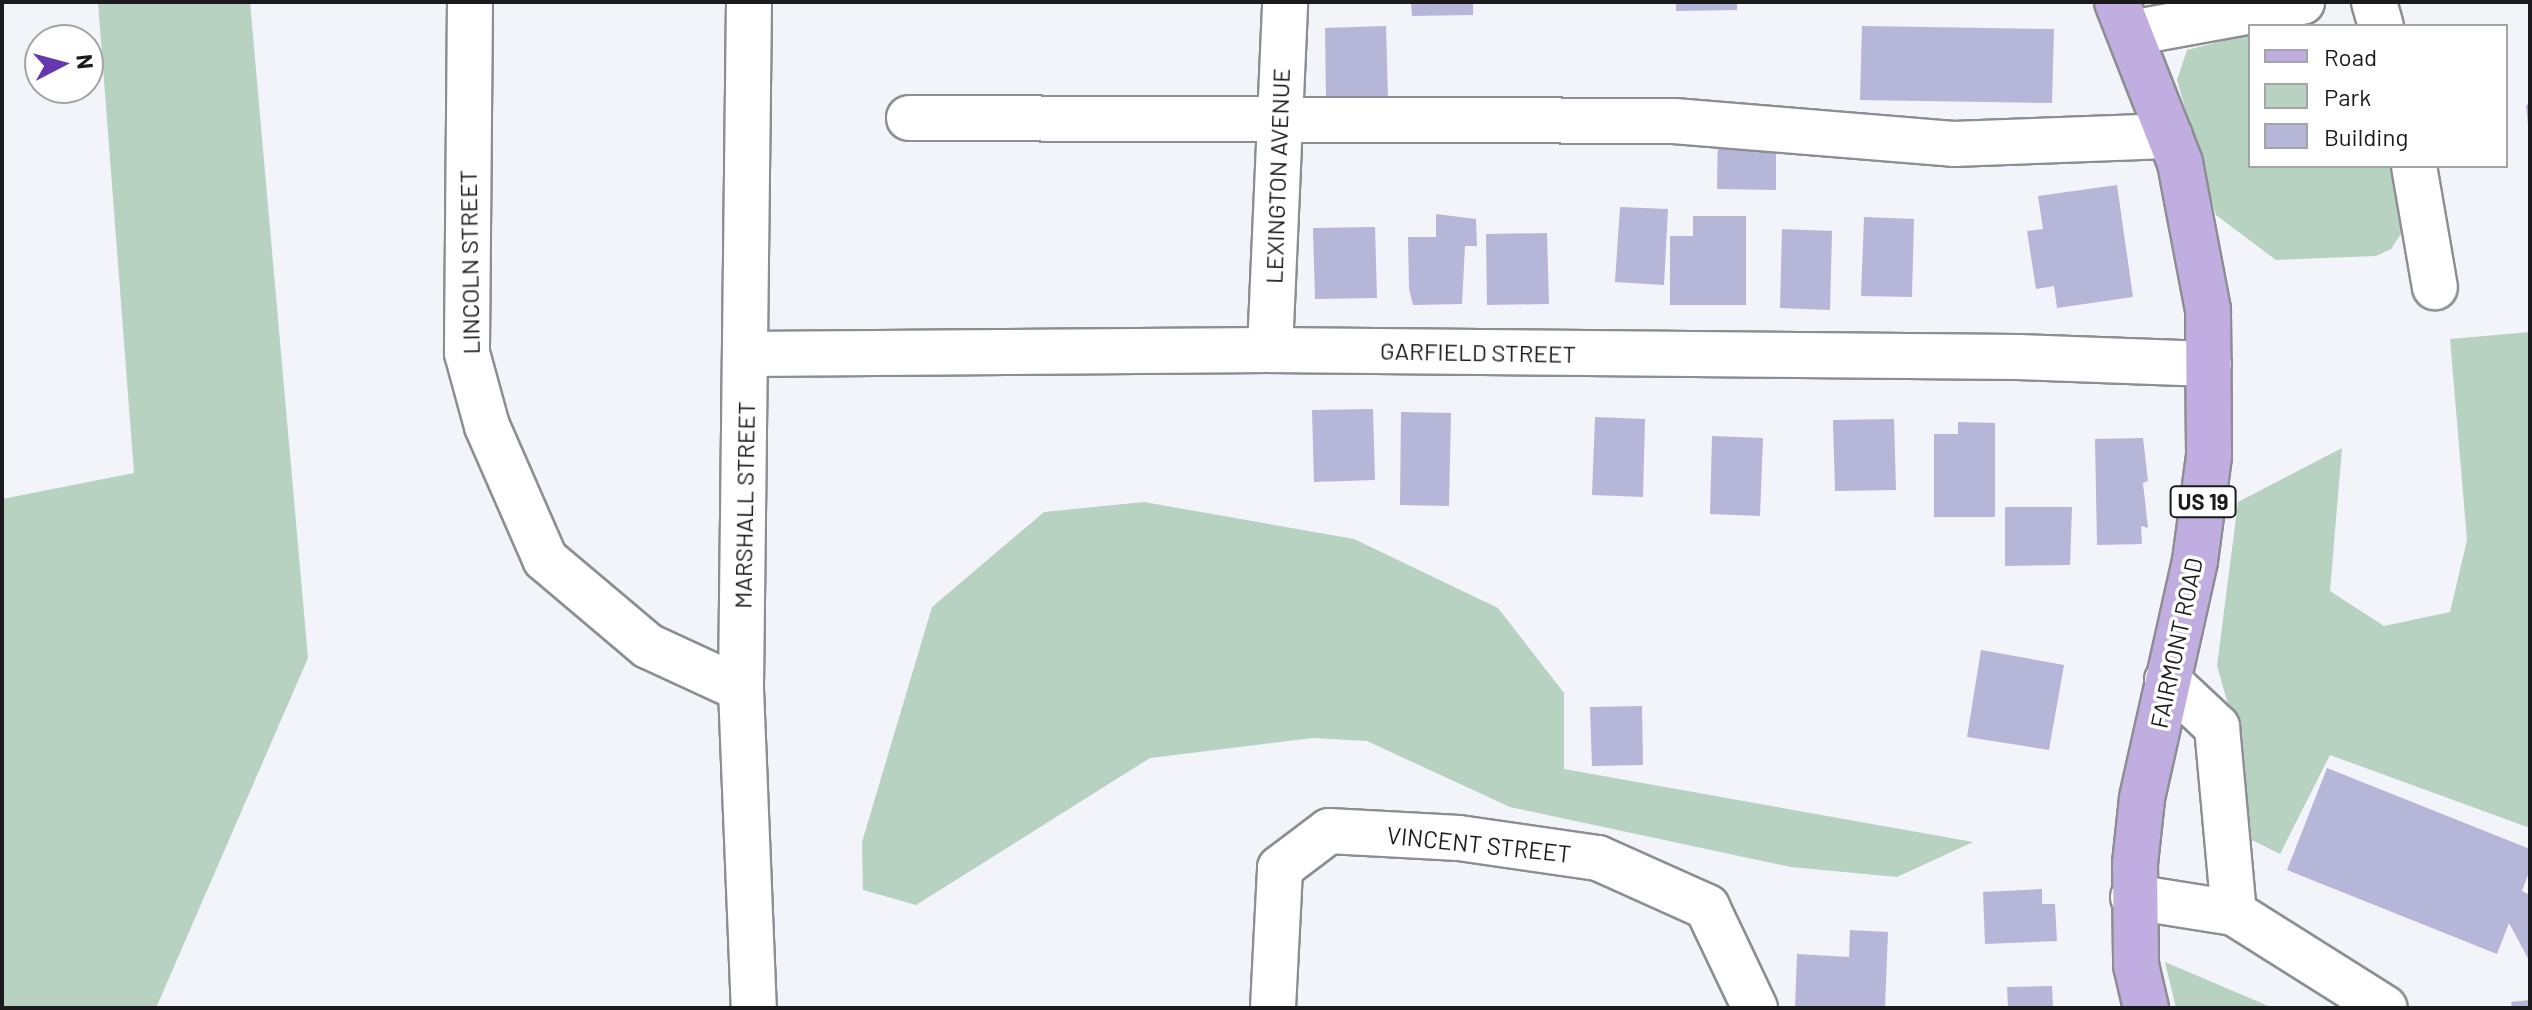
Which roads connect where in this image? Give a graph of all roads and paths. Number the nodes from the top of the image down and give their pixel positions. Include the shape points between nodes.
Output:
1 (470, 2) edge
2 (749, 2) edge
3 (1285, 2) edge
4 (2302, 2) edge
5 (2374, 2) edge
6 (2124, 18) edge
7 (2380, 24) edge
8 (909, 118) dead end
9 (1280, 118) junction
10 (2170, 136) junction
11 (2414, 168) edge
12 (2435, 287) dead end
13 (1270, 350) junction
14 (746, 354) junction
15 (2209, 364) junction
16 (2167, 680) junction
17 (741, 689) junction
18 (2133, 897) junction
19 (2234, 913) junction
20 (754, 1008) edge
21 (1273, 1008) edge
22 (1755, 1008) edge
23 (2146, 1008) edge
24 (2385, 1008) edge

1 - 17 street, LINCOLN STREET via 467,353 487,426 545,559 648,646
2 - 14 street, MARSHALL STREET
3 - 9 street, LEXINGTON AVENUE
4 - 6 street
5 - 7 street
6 - 10 main road, FAIRMONT ROAD / US 19
8 - 9 street
9 - 10 street via 1674,121 1953,144
9 - 13 street, LEXINGTON AVENUE
10 - 15 main road, FAIRMONT ROAD / US 19 via 2208,310
11 - 12 street
13 - 14 street, GARFIELD STREET
13 - 15 street, GARFIELD STREET via 2018,357
14 - 17 street, MARSHALL STREET
15 - 16 main road, FAIRMONT ROAD / US 19 via 2209,456 2195,561
16 - 18 main road, FAIRMONT ROAD / US 19 via 2142,799
16 - 19 street via 2217,727
17 - 20 street, MARSHALL STREET
18 - 19 street
18 - 23 main road, FAIRMONT ROAD / US 19 via 2136,965
19 - 24 street
21 - 22 street, VINCENT STREET via 1280,868 1329,831 1459,838 1598,858 1707,907

